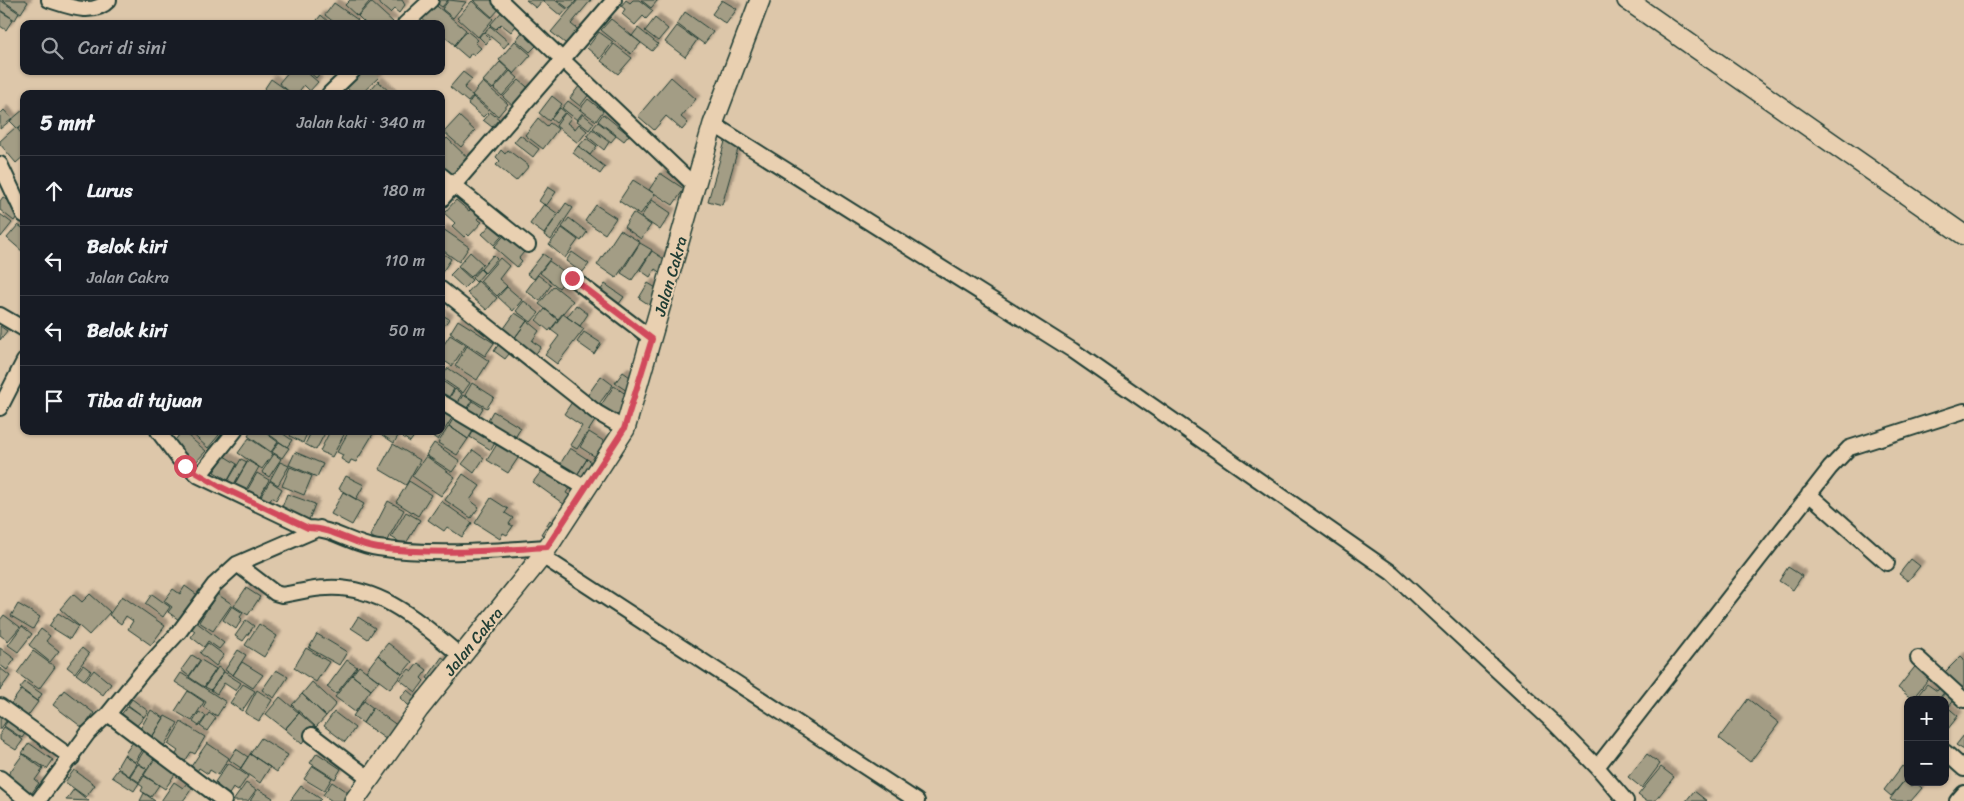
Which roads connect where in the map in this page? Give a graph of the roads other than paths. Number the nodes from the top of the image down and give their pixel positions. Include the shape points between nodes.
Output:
1 (49, 0) edge
2 (109, 0) edge
3 (430, 0) edge
4 (500, 0) edge
5 (614, 0) edge
6 (760, 0) edge
7 (1627, 0) edge
8 (409, 20) edge
9 (562, 60) junction
10 (349, 75) edge
11 (333, 90) edge
12 (713, 124) junction
13 (0, 164) edge
14 (445, 179) edge
15 (453, 186) junction
16 (695, 186) junction
17 (445, 195) edge
18 (20, 206) edge
19 (1964, 235) edge
20 (528, 245) dead end
21 (572, 278) dead end
22 (445, 292) edge
23 (0, 315) edge
24 (20, 327) edge
25 (652, 339) junction
26 (20, 369) edge
27 (445, 404) edge
28 (0, 408) edge
29 (1964, 411) edge
30 (624, 429) junction
31 (161, 435) edge
32 (232, 435) edge
33 (199, 476) junction
34 (586, 489) junction
35 (1809, 494) junction
36 (321, 528) junction
37 (545, 552) junction
38 (1887, 563) dead end
39 (237, 564) junction
40 (461, 656) junction
41 (1918, 658) dead end
42 (1964, 700) edge
43 (0, 706) edge
44 (108, 714) junction
45 (312, 735) dead end
46 (1949, 756) edge
47 (72, 758) junction
48 (1597, 767) junction
49 (1964, 769) edge
50 (0, 778) edge
51 (369, 778) junction
52 (1964, 793) edge
53 (1612, 796) edge
54 (28, 801) edge
55 (38, 801) edge
56 (224, 801) edge
57 (354, 801) edge
58 (917, 801) edge
59 (1626, 801) edge
60 (1957, 801) edge

1 - 2 street via 90,10 100,8
3 - 8 street
4 - 9 street
5 - 9 street
6 - 12 street, Jalan Cakra
7 - 19 street
9 - 15 street
9 - 16 street
10 - 11 street
12 - 16 street, Jalan Cakra
12 - 48 street via 1072,350 1392,573
13 - 18 street
14 - 15 street
15 - 17 street
15 - 20 street
16 - 25 street, Jalan Cakra
21 - 25 street
22 - 30 street via 596,412
23 - 24 street
25 - 30 street, Jalan Cakra
26 - 28 street
27 - 34 street
29 - 35 street via 1849,448
30 - 34 street, Jalan Cakra
31 - 33 street via 179,459
32 - 33 street
33 - 36 street via 308,528
34 - 37 street, Jalan Cakra
35 - 38 street
35 - 48 street
36 - 37 street via 374,548 423,553
36 - 39 street
37 - 40 street, Jalan Cakra
37 - 58 street
39 - 40 street via 282,595 334,588 385,601 408,613
39 - 44 street via 214,585 179,632
40 - 51 street, Jalan Cakra
41 - 42 street
43 - 47 street
44 - 47 street via 88,734
44 - 56 street
45 - 51 street
46 - 49 street
47 - 55 street
48 - 53 street
50 - 54 street
51 - 57 street, Jalan Cakra
52 - 60 street
53 - 59 street

